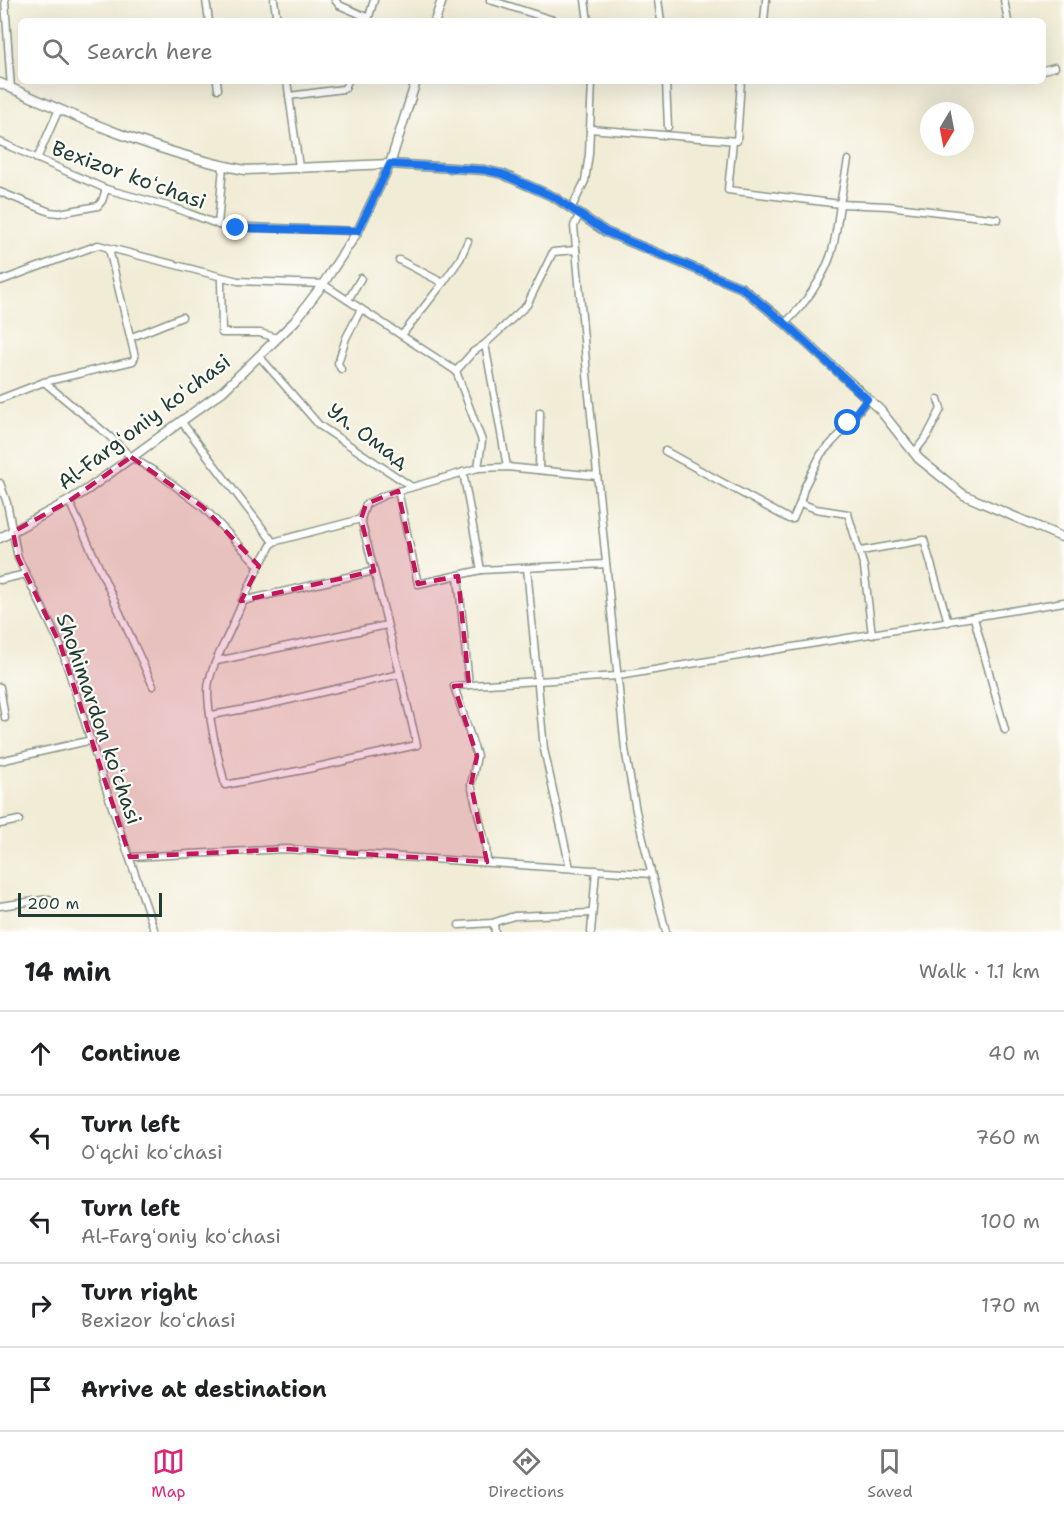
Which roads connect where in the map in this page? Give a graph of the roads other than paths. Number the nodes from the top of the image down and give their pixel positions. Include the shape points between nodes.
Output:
1 (6, 0) edge
2 (206, 0) edge
3 (274, 0) edge
4 (335, 0) edge
5 (374, 0) edge
6 (442, 0) edge
7 (490, 0) edge
8 (585, 0) edge
9 (658, 0) edge
10 (766, 0) edge
11 (1004, 0) edge
12 (209, 18) edge
13 (277, 18) edge
14 (366, 18) edge
15 (368, 18) edge
16 (436, 18) edge
17 (547, 18) edge
18 (588, 18) edge
19 (661, 18) edge
20 (764, 18) edge
21 (1007, 18) edge
22 (1055, 67) dead end
23 (1046, 69) edge
24 (0, 83) edge
25 (217, 84) edge
26 (287, 84) edge
27 (346, 84) edge
28 (415, 84) edge
29 (592, 84) edge
30 (666, 84) edge
31 (741, 84) edge
32 (11, 88) junction
33 (218, 89) dead end
34 (289, 96) junction
35 (59, 109) junction
36 (668, 127) dead end
37 (590, 129) junction
38 (733, 141) junction
39 (0, 142) edge
40 (37, 159) junction
41 (848, 160) dead end
42 (390, 164) junction
43 (223, 166) junction
44 (299, 167) junction
45 (106, 189) junction
46 (0, 192) edge
47 (840, 204) junction
48 (571, 209) junction
49 (579, 215) junction
50 (998, 219) dead end
51 (218, 225) junction
52 (358, 231) junction
53 (468, 241) dead end
54 (109, 249) junction
55 (576, 250) junction
56 (399, 260) dead end
57 (361, 278) dead end
58 (221, 279) junction
59 (0, 281) edge
60 (443, 283) junction
61 (323, 284) junction
62 (348, 300) junction
63 (361, 309) junction
64 (182, 316) dead end
65 (784, 323) junction
66 (402, 335) junction
67 (132, 337) junction
68 (277, 338) junction
69 (485, 344) junction
70 (260, 356) junction
71 (341, 369) dead end
72 (456, 370) junction
73 (44, 382) junction
74 (0, 399) edge
75 (867, 399) junction
76 (938, 399) dead end
77 (540, 412) dead end
78 (181, 421) junction
79 (665, 451) dead end
80 (914, 453) junction
81 (131, 457) junction
82 (507, 467) junction
83 (478, 468) junction
84 (539, 470) junction
85 (463, 472) junction
86 (597, 476) junction
87 (0, 483) edge
88 (411, 487) junction
89 (398, 491) junction
90 (69, 501) junction
91 (800, 503) junction
92 (361, 519) junction
93 (13, 532) junction
94 (0, 538) edge
95 (1064, 538) edge
96 (273, 542) junction
97 (861, 551) junction
98 (606, 564) junction
99 (259, 566) junction
100 (527, 568) junction
101 (481, 570) junction
102 (374, 571) junction
103 (26, 574) junction
104 (458, 576) junction
105 (0, 580) edge
106 (242, 601) junction
107 (1064, 602) edge
108 (974, 618) junction
109 (948, 622) junction
110 (387, 625) junction
111 (872, 635) junction
112 (217, 661) junction
113 (400, 675) junction
114 (618, 676) junction
115 (538, 681) junction
116 (470, 685) junction
117 (153, 686) dead end
118 (0, 687) edge
119 (212, 715) junction
120 (5, 718) dead end
121 (1005, 730) dead end
122 (92, 740) junction
123 (0, 760) edge
124 (19, 820) dead end
125 (0, 824) edge
126 (130, 857) junction
127 (487, 862) junction
128 (570, 868) junction
129 (596, 870) junction
130 (651, 874) junction
131 (49, 899) dead end
132 (0, 906) edge
133 (592, 913) junction
134 (494, 923) junction
135 (459, 925) dead end
136 (155, 932) edge
137 (495, 932) edge
138 (591, 932) edge
139 (666, 932) edge

1 - 32 street
2 - 12 street
3 - 13 street
4 - 14 street
5 - 15 street
6 - 16 main road
7 - 17 street
8 - 18 street
9 - 19 street
10 - 20 street
11 - 21 street
22 - 23 street
24 - 32 main road
25 - 33 street
26 - 34 street
27 - 34 street via 343,89
28 - 42 main road, Al-Fargʻoniy koʻchasi
29 - 37 street
30 - 36 street
31 - 38 street via 737,141
32 - 35 main road
34 - 44 street
35 - 40 street
35 - 43 main road via 122,136
37 - 38 street
37 - 48 street via 585,181
38 - 47 street via 728,190
39 - 40 street, Bexizor koʻchasi
40 - 45 street, Bexizor koʻchasi
41 - 47 street
42 - 44 main road
42 - 48 main road via 502,174 554,197
42 - 52 main road, Al-Fargʻoniy koʻchasi
43 - 44 main road via 261,171
43 - 51 street
45 - 46 street via 98,206 59,213
45 - 51 street, Bexizor koʻchasi via 175,208
47 - 50 street
47 - 65 street via 825,267
48 - 49 main road
49 - 55 street via 574,226
49 - 65 main road via 606,232 742,288
51 - 52 street, Bexizor koʻchasi
52 - 61 main road, Al-Fargʻoniy koʻchasi
53 - 60 street
54 - 58 street
54 - 59 street via 93,245
54 - 67 street
55 - 69 street via 553,252 527,305
55 - 86 street
56 - 60 street
57 - 62 street
58 - 61 street
58 - 68 street via 222,333 260,333
60 - 66 street
61 - 62 street
61 - 68 main road, Al-Fargʻoniy koʻchasi
62 - 63 street
63 - 66 street
63 - 71 street via 346,338 338,363
64 - 67 street
65 - 75 main road
66 - 72 street
67 - 73 street via 132,361
68 - 70 main road, Al-Fargʻoniy koʻchasi
69 - 72 street
69 - 82 street
70 - 78 main road, Al-Fargʻoniy koʻchasi via 223,391
70 - 88 street, Ул. Омад via 319,424
72 - 83 street via 482,441
73 - 74 street
73 - 81 street
75 - 80 main road
75 - 91 street via 821,454
76 - 80 street via 941,409
77 - 84 street
78 - 81 main road, Al-Fargʻoniy koʻchasi
78 - 96 street
79 - 91 street via 789,519 793,519
80 - 95 main road via 964,495
81 - 90 main road, Al-Fargʻoniy koʻchasi
81 - 99 street via 203,507
82 - 83 street
82 - 84 street
83 - 85 street
84 - 86 street
85 - 88 street
85 - 101 street
86 - 98 street
87 - 93 street, Shohimardon koʻchasi
88 - 89 street
89 - 92 street via 366,504
89 - 104 street via 418,584
90 - 93 main road, Al-Fargʻoniy koʻchasi
90 - 117 street
91 - 97 street via 848,514
92 - 96 street
92 - 102 street
93 - 94 main road, Al-Fargʻoniy koʻchasi
93 - 103 street, Shohimardon koʻchasi
96 - 99 street
97 - 109 street via 924,540
97 - 111 street
98 - 100 street
98 - 114 street
99 - 106 street
100 - 101 street
100 - 115 street
101 - 104 street
102 - 106 street
102 - 110 street
103 - 105 street
103 - 122 street, Shohimardon koʻchasi via 60,644
104 - 116 street
106 - 112 street
107 - 108 street
108 - 109 street
108 - 121 street
109 - 111 street
110 - 112 street
110 - 113 street
111 - 114 street
112 - 119 street via 208,688
113 - 119 street
113 - 119 street via 417,745 303,770 225,785
114 - 115 street
114 - 130 street via 625,749
115 - 116 street
115 - 128 street via 544,749
116 - 127 street via 454,686 477,756 471,785
118 - 120 street
122 - 123 street
122 - 126 street, Shohimardon koʻchasi
124 - 125 street
126 - 127 street via 286,849
126 - 136 street, Shohimardon koʻchasi
127 - 128 street
128 - 129 street
129 - 130 street
129 - 133 street
130 - 139 street
131 - 132 street
133 - 134 street via 514,916
133 - 138 street
134 - 135 street
134 - 137 street

